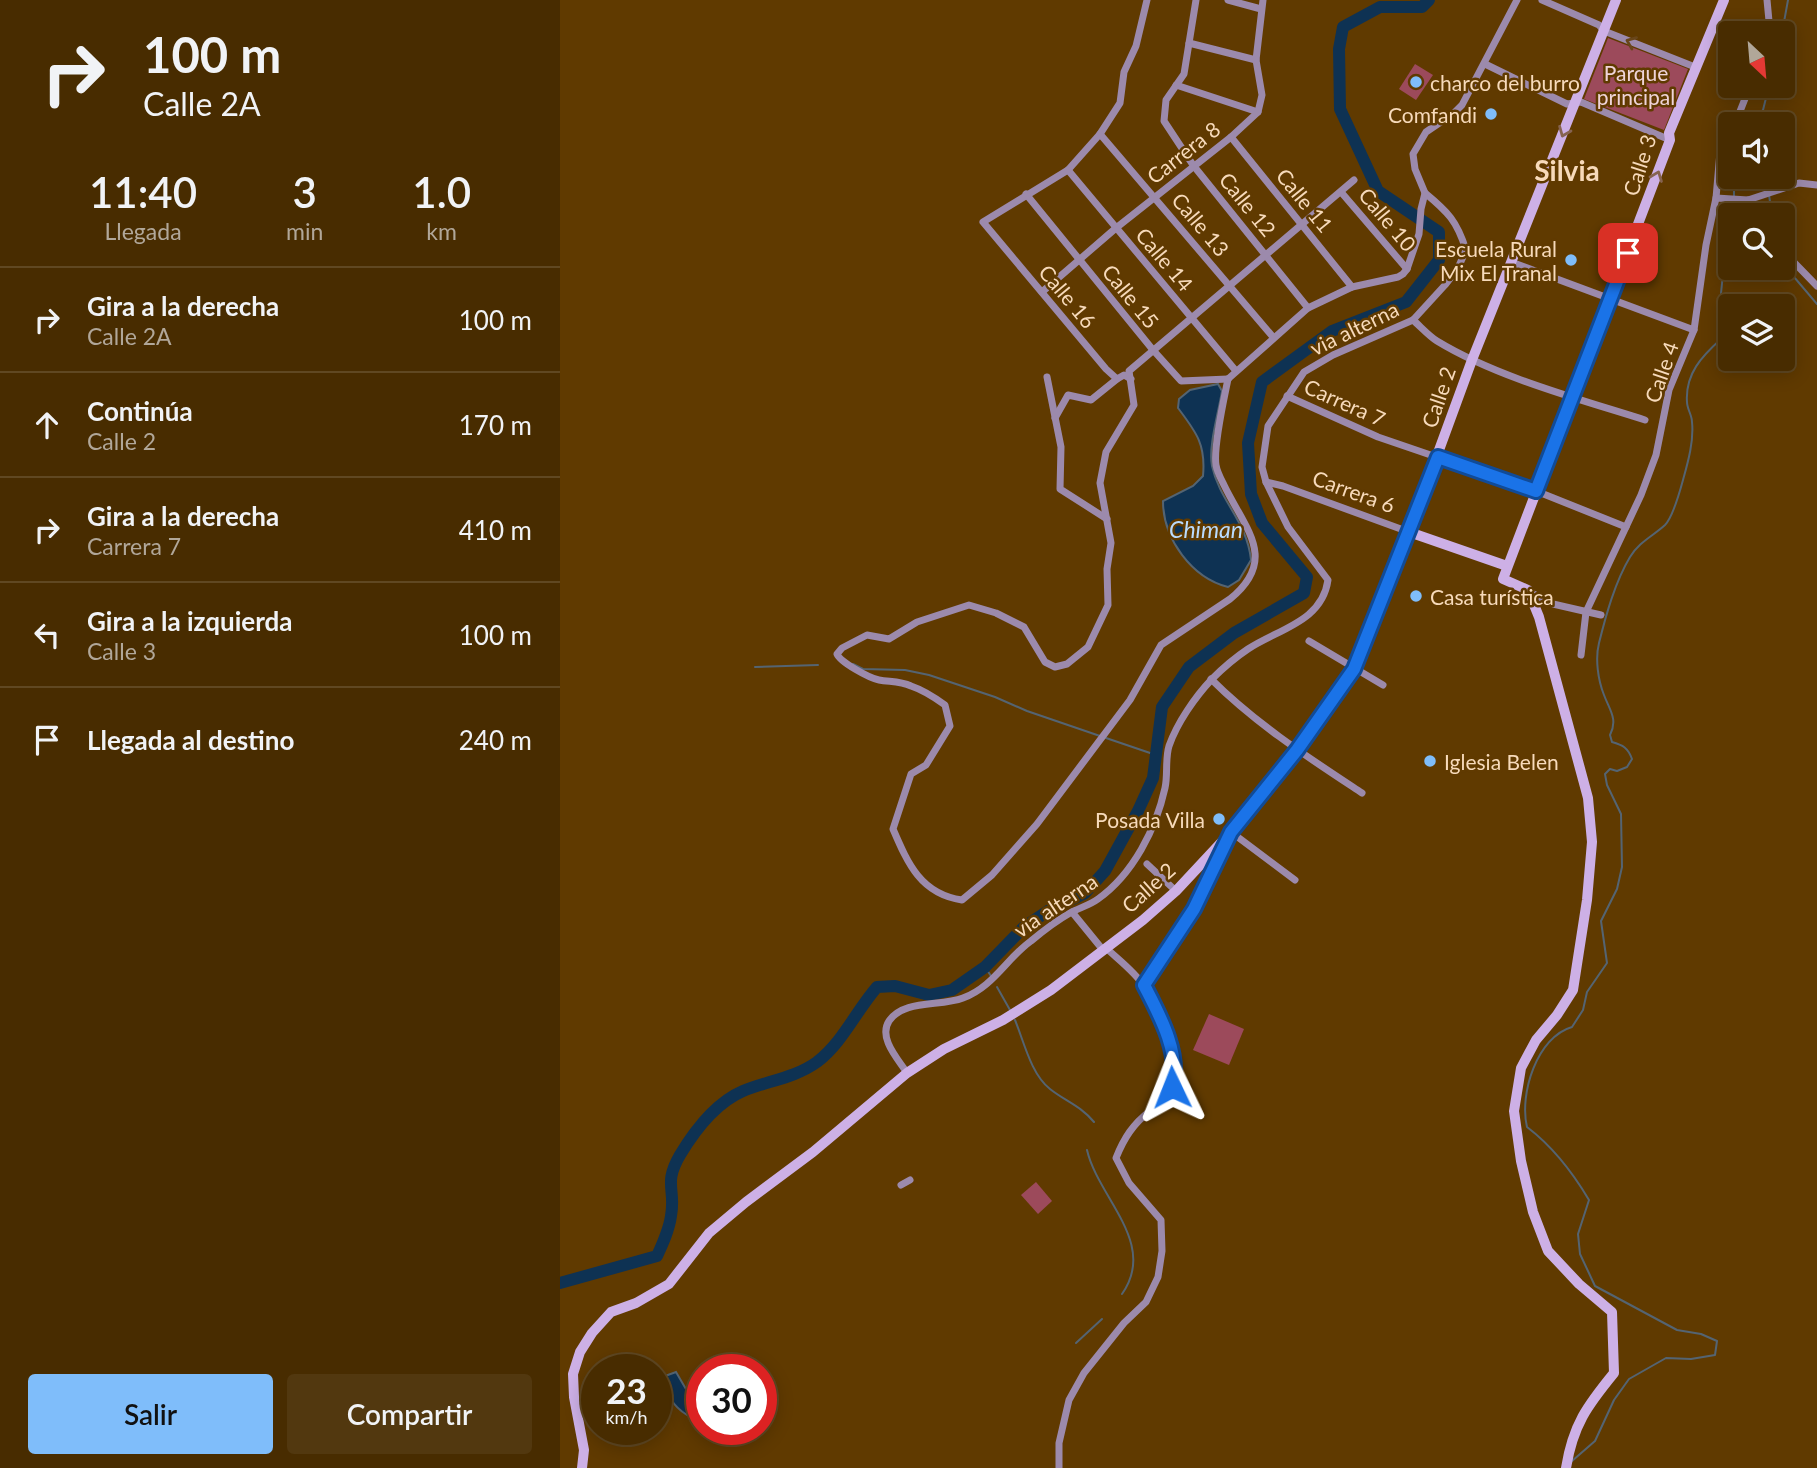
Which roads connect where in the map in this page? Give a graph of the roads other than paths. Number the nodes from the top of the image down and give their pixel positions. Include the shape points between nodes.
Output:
1 (1147, 0) edge
2 (1196, 0) edge
3 (1228, 0) edge
4 (1263, 0) edge
5 (1517, 0) edge
6 (1542, 0) edge
7 (1616, 0) edge
8 (1724, 0) edge
9 (1768, 0) edge
10 (1261, 9) junction
11 (1769, 21) edge
12 (1604, 31) junction
13 (1189, 43) junction
14 (1256, 60) junction
15 (1485, 64) junction
16 (1695, 67) junction
17 (1176, 85) junction
18 (1576, 103) junction
19 (1258, 112) junction
20 (1100, 134) junction
21 (1231, 137) junction
22 (1670, 140) junction
23 (1193, 165) junction
24 (1068, 170) junction
25 (1718, 175) edge
26 (1354, 180) dead end
27 (1817, 185) edge
28 (1342, 192) junction
29 (1425, 193) junction
30 (1026, 194) junction
31 (1155, 196) junction
32 (1716, 198) junction
33 (1744, 200) junction
34 (1747, 203) edge
35 (1303, 224) junction
36 (1116, 228) junction
37 (1266, 256) junction
38 (1080, 260) junction
39 (1511, 262) junction
40 (1795, 263) edge
41 (1407, 269) junction
42 (1230, 285) junction
43 (1352, 286) junction
44 (1817, 286) edge
45 (1042, 292) junction
46 (1611, 298) junction
47 (1308, 308) junction
48 (1191, 317) junction
49 (1413, 320) junction
50 (1694, 330) junction
51 (1273, 337) junction
52 (1153, 350) junction
53 (1472, 360) junction
54 (1237, 371) junction
55 (1130, 375) junction
56 (1047, 377) dead end
57 (1117, 379) junction
58 (1228, 379) junction
59 (1287, 396) junction
60 (1573, 397) junction
61 (1055, 418) junction
62 (1645, 419) dead end
63 (1438, 457) junction
64 (1266, 482) junction
65 (1536, 491) junction
66 (1107, 519) junction
67 (1626, 527) junction
68 (1409, 532) junction
69 (1507, 566) junction
70 (1528, 590) junction
71 (1553, 604) junction
72 (1586, 612) junction
73 (1601, 615) dead end
74 (1539, 617) junction
75 (1309, 641) dead end
76 (1581, 655) dead end
77 (1354, 669) junction
78 (1211, 680) junction
79 (1383, 685) dead end
80 (1297, 750) junction
81 (1362, 793) dead end
82 (1231, 832) junction
83 (1147, 864) dead end
84 (1295, 880) dead end
85 (1176, 891) junction
86 (1072, 912) junction
87 (1105, 949) junction
88 (1144, 985) junction
89 (907, 1073) junction
90 (910, 1180) dead end
91 (901, 1185) dead end
92 (582, 1468) edge
93 (1059, 1468) edge
94 (1566, 1468) edge

1 - 20 street via 1136,46 1124,72 1120,103
2 - 13 street
3 - 10 street
4 - 10 street
5 - 15 street
6 - 12 street
7 - 12 main road, Calle 2
8 - 16 main road, Calle 3
9 - 11 street
10 - 14 street
16 -> 12 street
12 - 18 main road, Calle 2
13 - 14 street
13 - 17 street via 1184,74
14 - 19 street via 1262,95
15 - 18 street via 1567,104
15 - 29 street via 1462,105 1426,132 1413,154
16 - 22 main road, Calle 3
17 - 19 street
17 - 23 street, Calle 12 via 1166,100 1164,121
18 - 22 street
18 -> 39 main road, Calle 2
19 - 21 street, Carrera 8
20 - 24 street
20 - 31 street, Calle 13
21 - 23 street, Carrera 8
21 - 35 street, Calle 11
46 -> 22 main road, Calle 3
23 - 31 street, Carrera 8
23 - 37 street, Calle 12
24 - 30 street
24 - 36 street, Calle 14
25 - 32 street, Calle 4
26 - 28 street
27 - 33 street via 1799,183
28 - 35 street
28 - 41 street, Calle 10
29 - 41 street via 1419,234
29 - 49 street, via alterna via 1453,218 1466,250 1446,285
30 - 38 street, Calle 15
30 - 45 street, Calle 16 via 983,222
31 - 36 street, Carrera 8
31 - 42 street, Calle 13
32 - 33 street
32 - 50 street, Calle 4
33 - 34 street
35 - 37 street
35 - 43 street, Calle 11
36 - 38 street, Carrera 8
36 - 48 street, Calle 14
37 - 42 street
37 - 47 street, Calle 12
38 - 45 street, Carrera 8
38 - 52 street, Calle 15
39 - 46 street
39 - 53 main road, Calle 2
40 - 44 street
41 - 43 street via 1398,277
42 - 48 street
42 - 51 street, Calle 13
43 - 47 street
45 - 57 street, Calle 16
46 - 50 street
46 - 60 main road, Calle 3
47 - 51 street
48 - 52 street
48 - 54 street, Calle 14
49 - 53 street via 1435,340
49 - 59 street, via alterna via 1304,372
50 - 67 street, Calle 4 via 1669,390 1656,455
51 - 54 street
52 - 55 street
52 - 58 street, Calle 15 via 1181,381
53 - 60 street
53 - 63 main road, Calle 2
54 - 58 street
55 - 57 street
55 - 66 street via 1135,405 1106,452 1100,483
56 - 61 street
57 - 61 street via 1091,400 1068,395
58 - 66 street via 1215,463 1257,555 1252,574 1223,605 1161,645 1130,699 1037,824 992,875 962,900 943,897 924,884 893,829 911,774 926,765 950,726 945,705 913,686 866,676 838,654 866,635 889,639 917,622 969,605 1024,627 1045,662 1055,667 1067,664 1088,647 1108,605 1111,543
59 - 63 street, Carrera 7 via 1378,437
59 - 64 street, via alterna via 1268,426 1262,467
60 - 62 street
60 - 65 main road, Calle 3
61 - 66 street via 1061,447 1060,489
63 - 65 street, Carrera 7
63 - 68 main road, Calle 2
64 - 68 street, Carrera 6
64 - 78 street, via alterna via 1288,527 1328,580 1326,594 1313,611 1249,648
65 - 67 street, Carrera 7
65 - 69 main road, Calle 3
67 - 72 street, Calle 4
68 - 69 main road, Carrera 6
68 - 77 main road, Calle 2
69 - 70 main road, Calle 3 via 1503,579
70 - 71 street
70 - 74 main road
71 - 72 street
71 - 74 street via 1543,608
72 - 73 street
72 - 76 street, Calle 4
74 - 94 main road via 1588,798 1592,842 1573,990 1521,1068 1514,1111 1533,1212 1548,1251 1612,1312 1614,1373 1587,1406 1570,1442
75 - 77 street
77 - 79 street
77 - 80 main road, Calle 2
78 - 80 street
78 - 86 street, via alterna via 1180,722 1168,748 1160,812 1131,866 1096,901
80 - 81 street
80 - 82 main road, Calle 2
82 - 84 street
82 - 85 main road, Calle 2
82 - 88 street via 1194,909
83 - 85 street
85 - 87 main road, Calle 2
86 - 87 street
86 - 89 street, via alterna via 1010,958 984,987 962,998 897,1013 887,1023 885,1034
87 - 88 street
87 - 89 main road, Calle 2 via 1051,990
88 - 93 street via 1161,1016 1175,1074 1165,1099 1125,1136 1116,1158 1129,1182 1161,1220 1158,1277 1146,1302 1084,1373 1069,1400 1059,1443
89 - 92 main road, Calle 2 via 709,1233 669,1284 611,1312 592,1333 573,1374 584,1450
90 - 91 street

